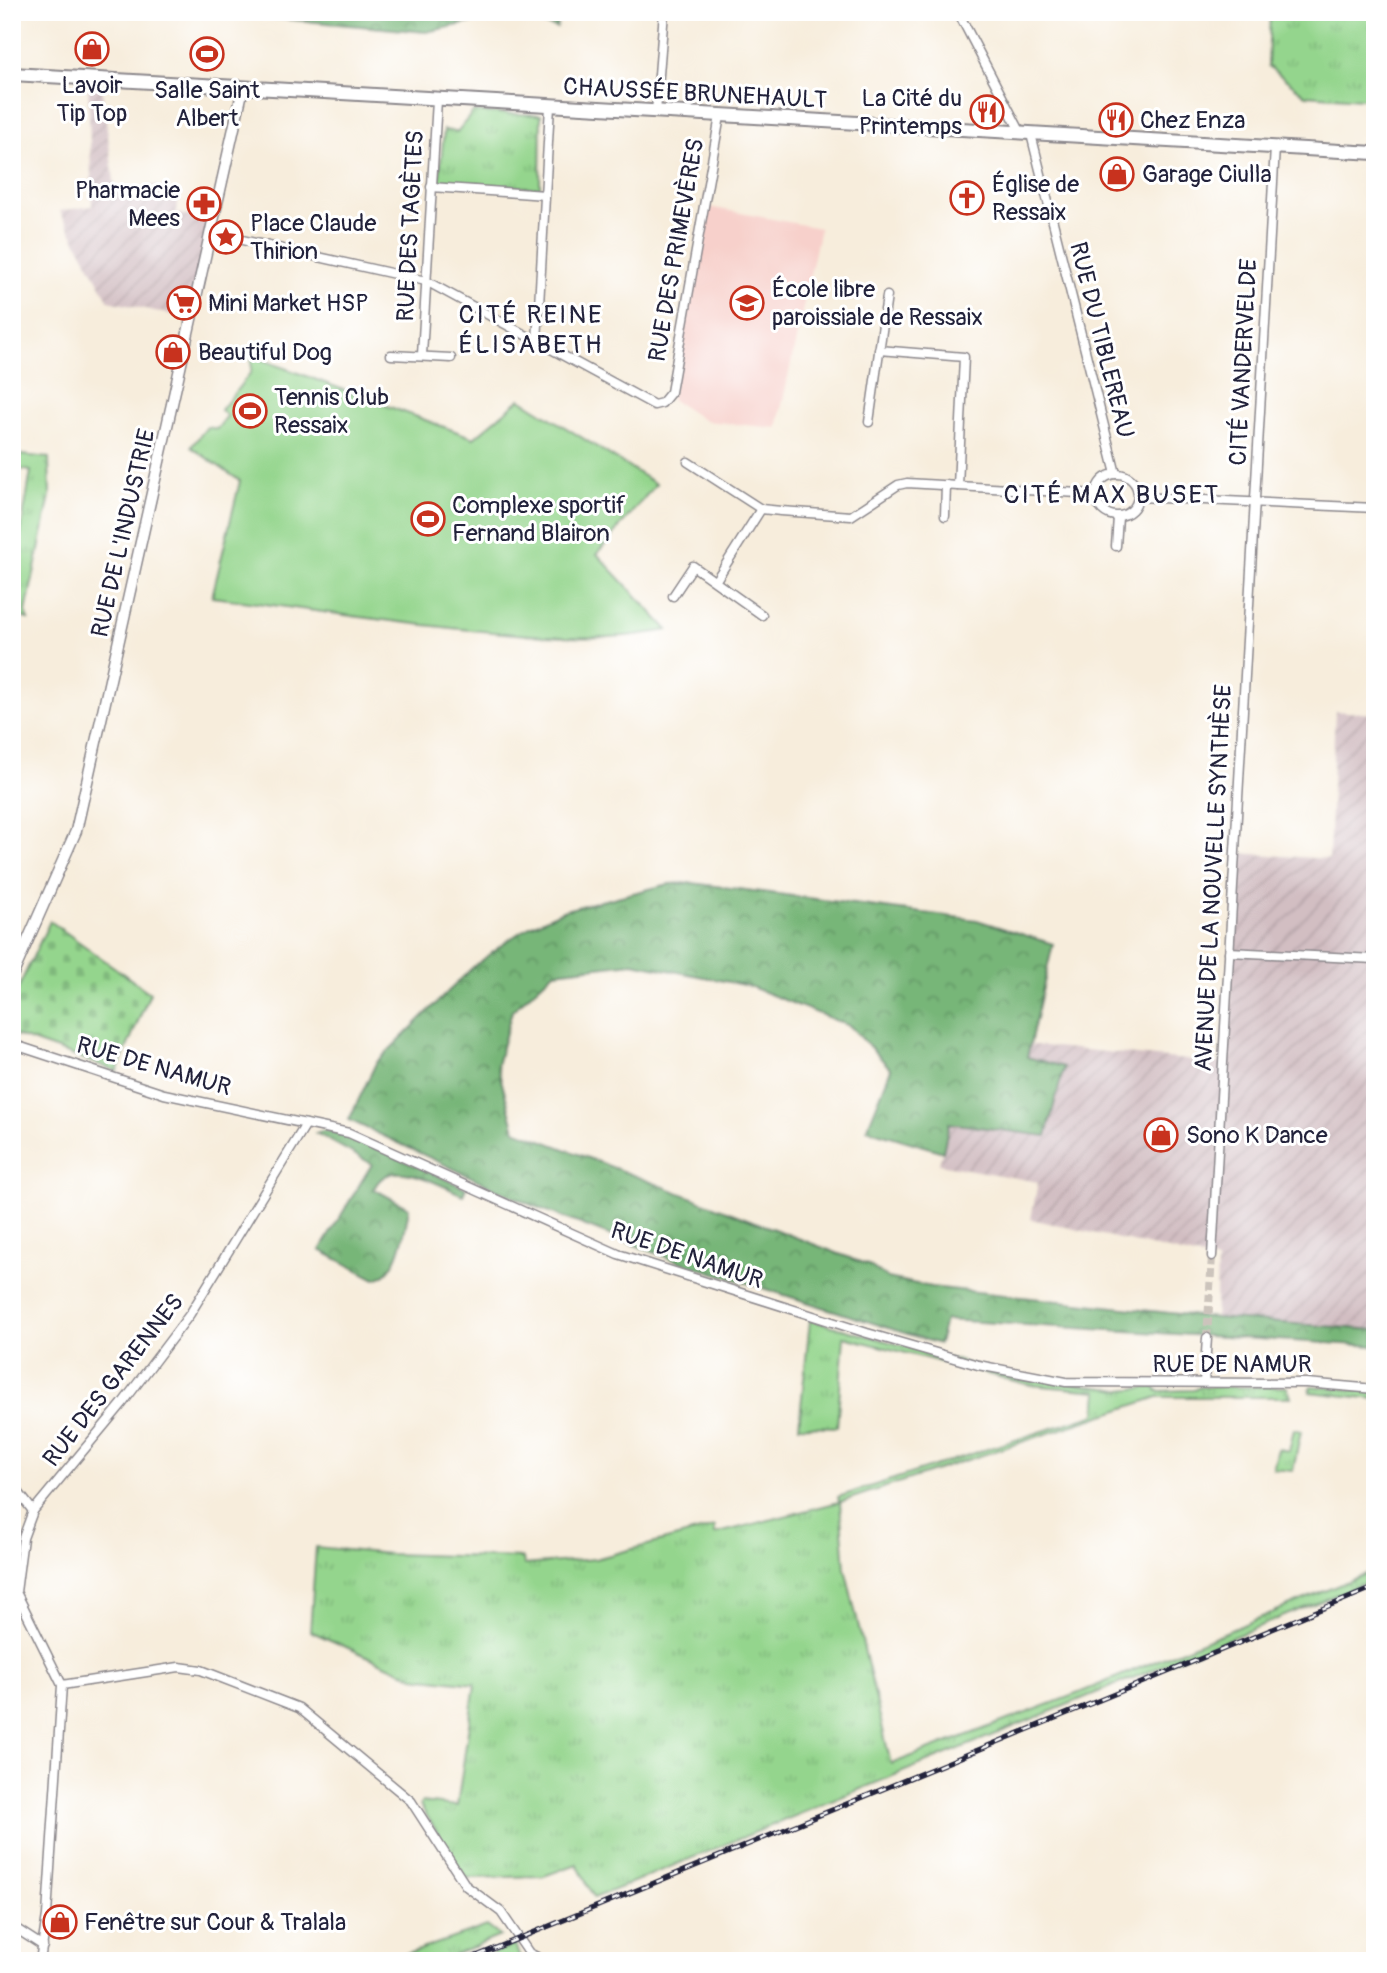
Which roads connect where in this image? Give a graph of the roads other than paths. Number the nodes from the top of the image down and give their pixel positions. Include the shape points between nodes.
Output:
1 (664, 12) edge
2 (958, 12) edge
3 (12, 74) edge
4 (243, 88) junction
5 (437, 100) junction
6 (550, 106) junction
7 (656, 112) junction
8 (720, 116) junction
9 (1026, 134) junction
10 (1275, 147) junction
11 (1375, 153) edge
12 (431, 187) junction
13 (545, 195) junction
14 (211, 233) junction
15 (426, 281) junction
16 (887, 296) dead end
17 (537, 342) junction
18 (879, 350) junction
19 (391, 355) dead end
20 (422, 355) junction
21 (451, 358) dead end
22 (869, 422) dead end
23 (688, 462) dead end
24 (1116, 474) junction
25 (946, 485) junction
26 (958, 486) junction
27 (1096, 494) junction
28 (1139, 496) junction
29 (1254, 502) junction
30 (1375, 508) edge
31 (761, 509) junction
32 (945, 516) dead end
33 (1118, 517) junction
34 (1116, 546) dead end
35 (716, 580) junction
36 (673, 596) dead end
37 (762, 615) dead end
38 (1230, 952) junction
39 (1375, 959) edge
40 (12, 976) edge
41 (12, 1044) edge
42 (306, 1124) junction
43 (1212, 1256) tunnel mouth
44 (1207, 1338) tunnel mouth
45 (1204, 1382) junction
46 (1375, 1389) edge
47 (12, 1484) edge
48 (33, 1511) junction
49 (62, 1685) junction
50 (12, 1926) edge
51 (43, 1946) junction
52 (40, 1961) edge
53 (545, 1961) edge

1 - 7 street
2 - 9 street, RUE DU TIBLEREAU
3 - 4 main road, CHAUSSÉE BRUNEHAULT
4 - 5 main road, CHAUSSÉE BRUNEHAULT
4 - 14 street, RUE DE L'INDUSTRIE
5 - 6 main road, CHAUSSÉE BRUNEHAULT
5 - 12 street, RUE DES TAGÈTES
6 - 7 main road, CHAUSSÉE BRUNEHAULT
6 - 13 street
7 - 8 main road, CHAUSSÉE BRUNEHAULT
8 - 9 main road, CHAUSSÉE BRUNEHAULT
8 - 17 street, RUE DES PRIMEVÈRES via 671,392 662,403 643,401
9 - 10 main road, CHAUSSÉE BRUNEHAULT
9 - 24 street, RUE DU TIBLEREAU
10 - 11 main road, CHAUSSÉE BRUNEHAULT
10 - 29 street, CITÉ VANDERVELDE
12 - 13 street
12 - 15 street, RUE DES TAGÈTES
13 - 17 street
14 - 15 street
14 - 40 street, RUE DE L'INDUSTRIE via 76,831
15 - 17 street
15 - 20 street, RUE DES TAGÈTES
16 - 18 street
18 - 22 street
18 - 26 street via 964,357
19 - 20 street, RUE DES TAGÈTES
20 - 21 street, RUE DES TAGÈTES
23 - 31 street
24 - 27 street via 1102,480
24 - 28 street via 1132,480
25 - 26 street
25 - 31 street via 898,485 851,516
25 - 32 street
26 - 27 street
27 - 33 street via 1105,512
28 - 29 street
28 - 33 street via 1130,513
29 - 30 street, CITÉ VANDERVELDE
29 - 38 street, AVENUE DE LA NOUVELLE SYNTHÈSE
31 - 35 street
33 - 34 street
35 - 36 street via 693,566
35 - 37 street
38 - 39 street
38 - 43 street, AVENUE DE LA NOUVELLE SYNTHÈSE
41 - 42 street, RUE DE NAMUR via 164,1094
42 - 45 street, RUE DE NAMUR via 368,1140 618,1254 901,1344 1066,1382
42 - 48 street, RUE DES GARENNES via 190,1314 114,1415
44 - 45 street
45 - 46 street, RUE DE NAMUR
47 - 48 street
48 - 49 street, RUE DES GARENNES via 23,1538 16,1592
49 - 51 street
49 - 53 street via 179,1667 201,1670 299,1708 411,1801 466,1886 501,1912 522,1946
50 - 51 street
51 - 52 street

